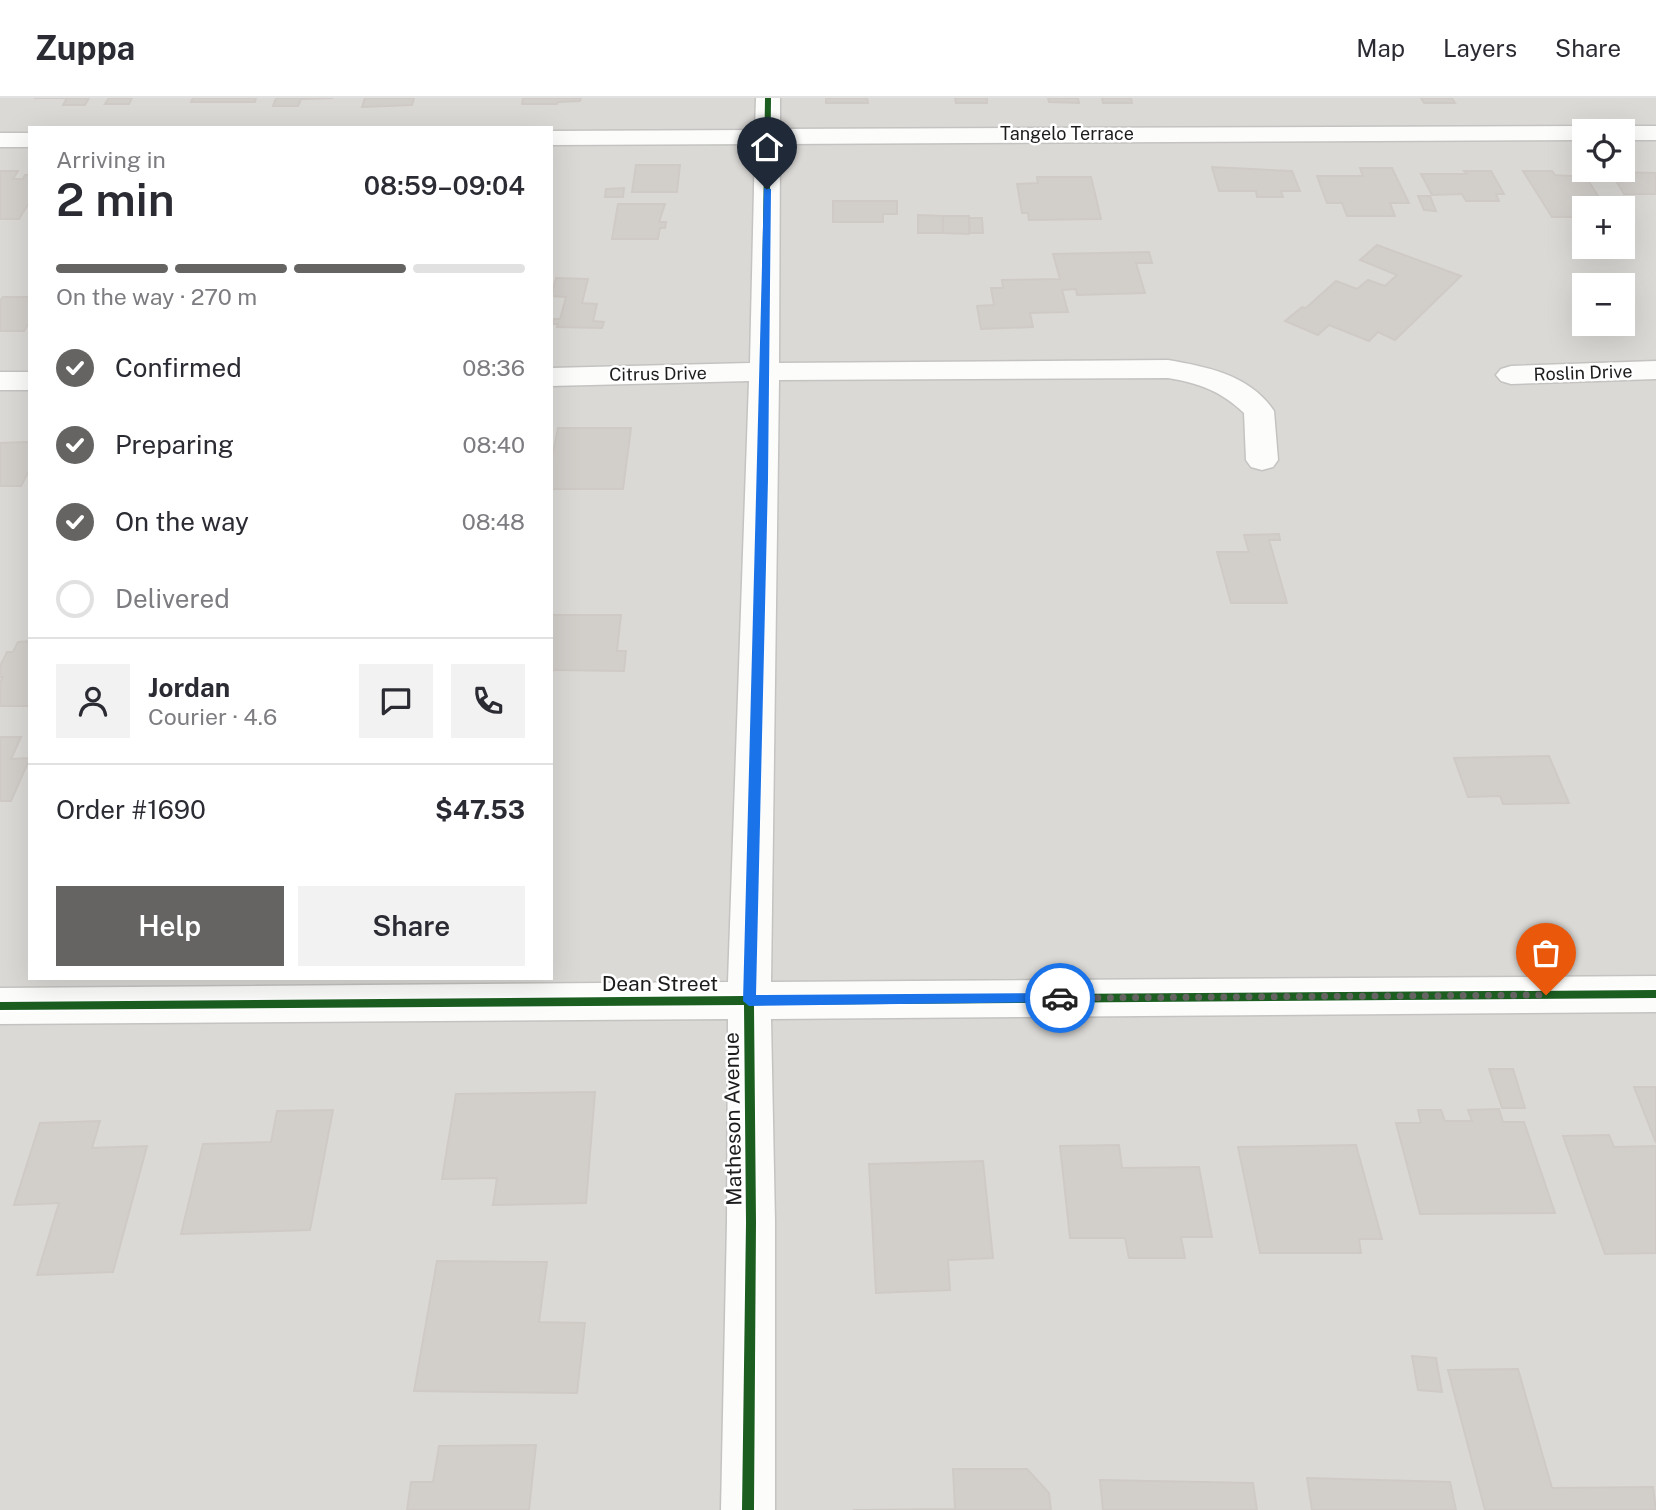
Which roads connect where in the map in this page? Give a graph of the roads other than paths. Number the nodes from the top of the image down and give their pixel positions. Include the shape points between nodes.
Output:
1 (768, 98) edge
2 (1572, 133) edge
3 (1635, 133) edge
4 (1656, 133) edge
5 (768, 137) junction
6 (553, 138) edge
7 (0, 140) edge
8 (28, 140) edge
9 (1656, 370) edge
10 (764, 372) junction
11 (1511, 375) dead end
12 (553, 377) edge
13 (0, 381) edge
14 (28, 381) edge
15 (1262, 460) dead end
16 (1656, 994) edge
17 (749, 1001) junction
18 (0, 1006) edge
19 (748, 1510) edge

1 - 5 street, Matheson Avenue
2 - 5 street, Tangelo Terrace
3 - 4 street
5 - 6 street, Tangelo Terrace
5 - 10 street, Matheson Avenue
7 - 8 street
9 - 11 street, Roslin Drive
10 - 12 street, Citrus Drive
10 - 15 street, Citrus Drive via 1178,370 1210,376 1240,391 1259,411
10 - 17 street, Matheson Avenue
13 - 14 street
16 - 17 street, Dean Street
17 - 18 street, Dean Street
17 - 19 street, Matheson Avenue

